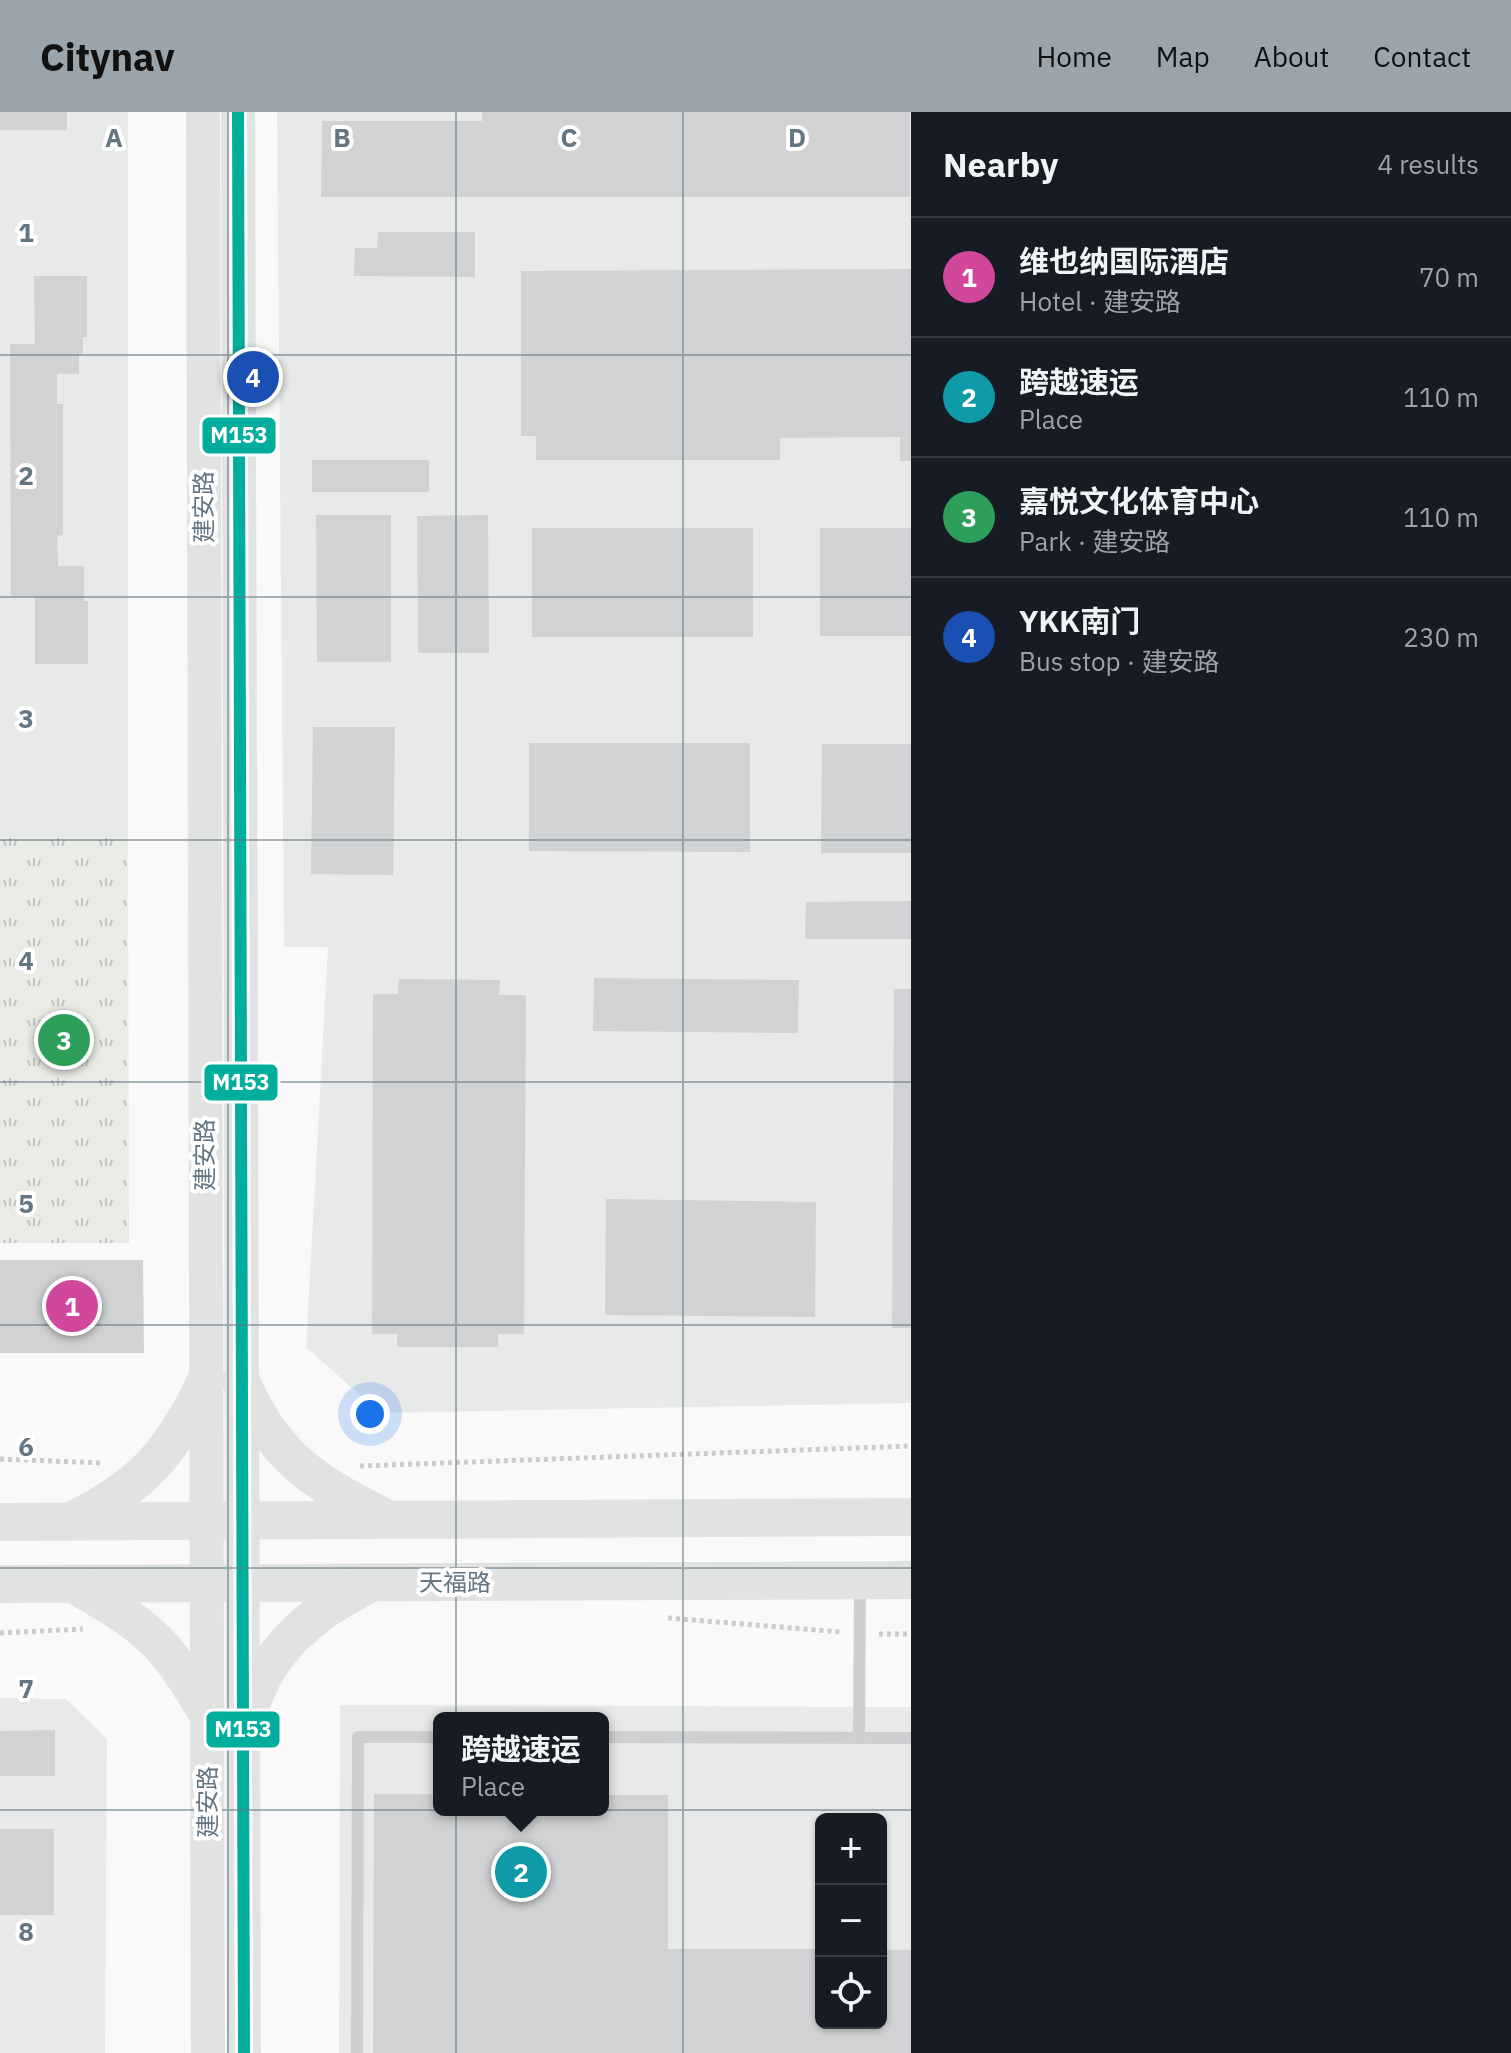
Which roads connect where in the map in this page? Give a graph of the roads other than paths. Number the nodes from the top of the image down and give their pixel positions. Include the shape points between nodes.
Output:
1 (203, 112) edge
2 (238, 112) edge
3 (223, 1382) junction
4 (911, 1517) edge
5 (390, 1520) junction
6 (70, 1521) junction
7 (223, 1521) junction
8 (0, 1522) edge
9 (860, 1580) junction
10 (911, 1580) edge
11 (224, 1583) junction
12 (373, 1583) junction
13 (0, 1584) edge
14 (73, 1584) junction
15 (206, 1711) junction
16 (242, 1725) junction
17 (433, 1737) edge
18 (609, 1737) edge
19 (859, 1738) junction
20 (911, 1738) edge
21 (208, 2053) edge
22 (244, 2053) edge
23 (357, 2053) edge

1 - 3 street, 建安路
2 - 3 street, 建安路
3 - 5 main road via 303,1469 336,1493
3 - 6 main road via 129,1489
3 - 7 street, 建安路
4 - 5 main road
5 - 7 main road
6 - 7 main road
6 - 8 main road
7 - 11 street, 建安路
9 - 10 main road, 天福路
9 - 12 main road, 天福路
9 - 19 lane
11 - 12 main road, 天福路
11 - 14 main road, 天福路
11 - 15 street, 建安路
11 - 16 street, 建安路
12 - 16 main road via 337,1600 284,1645
13 - 14 main road, 天福路
14 - 15 main road via 153,1637
15 - 21 street, 建安路
16 - 22 street, 建安路
17 - 23 lane via 358,1737
18 - 19 lane
19 - 20 lane

